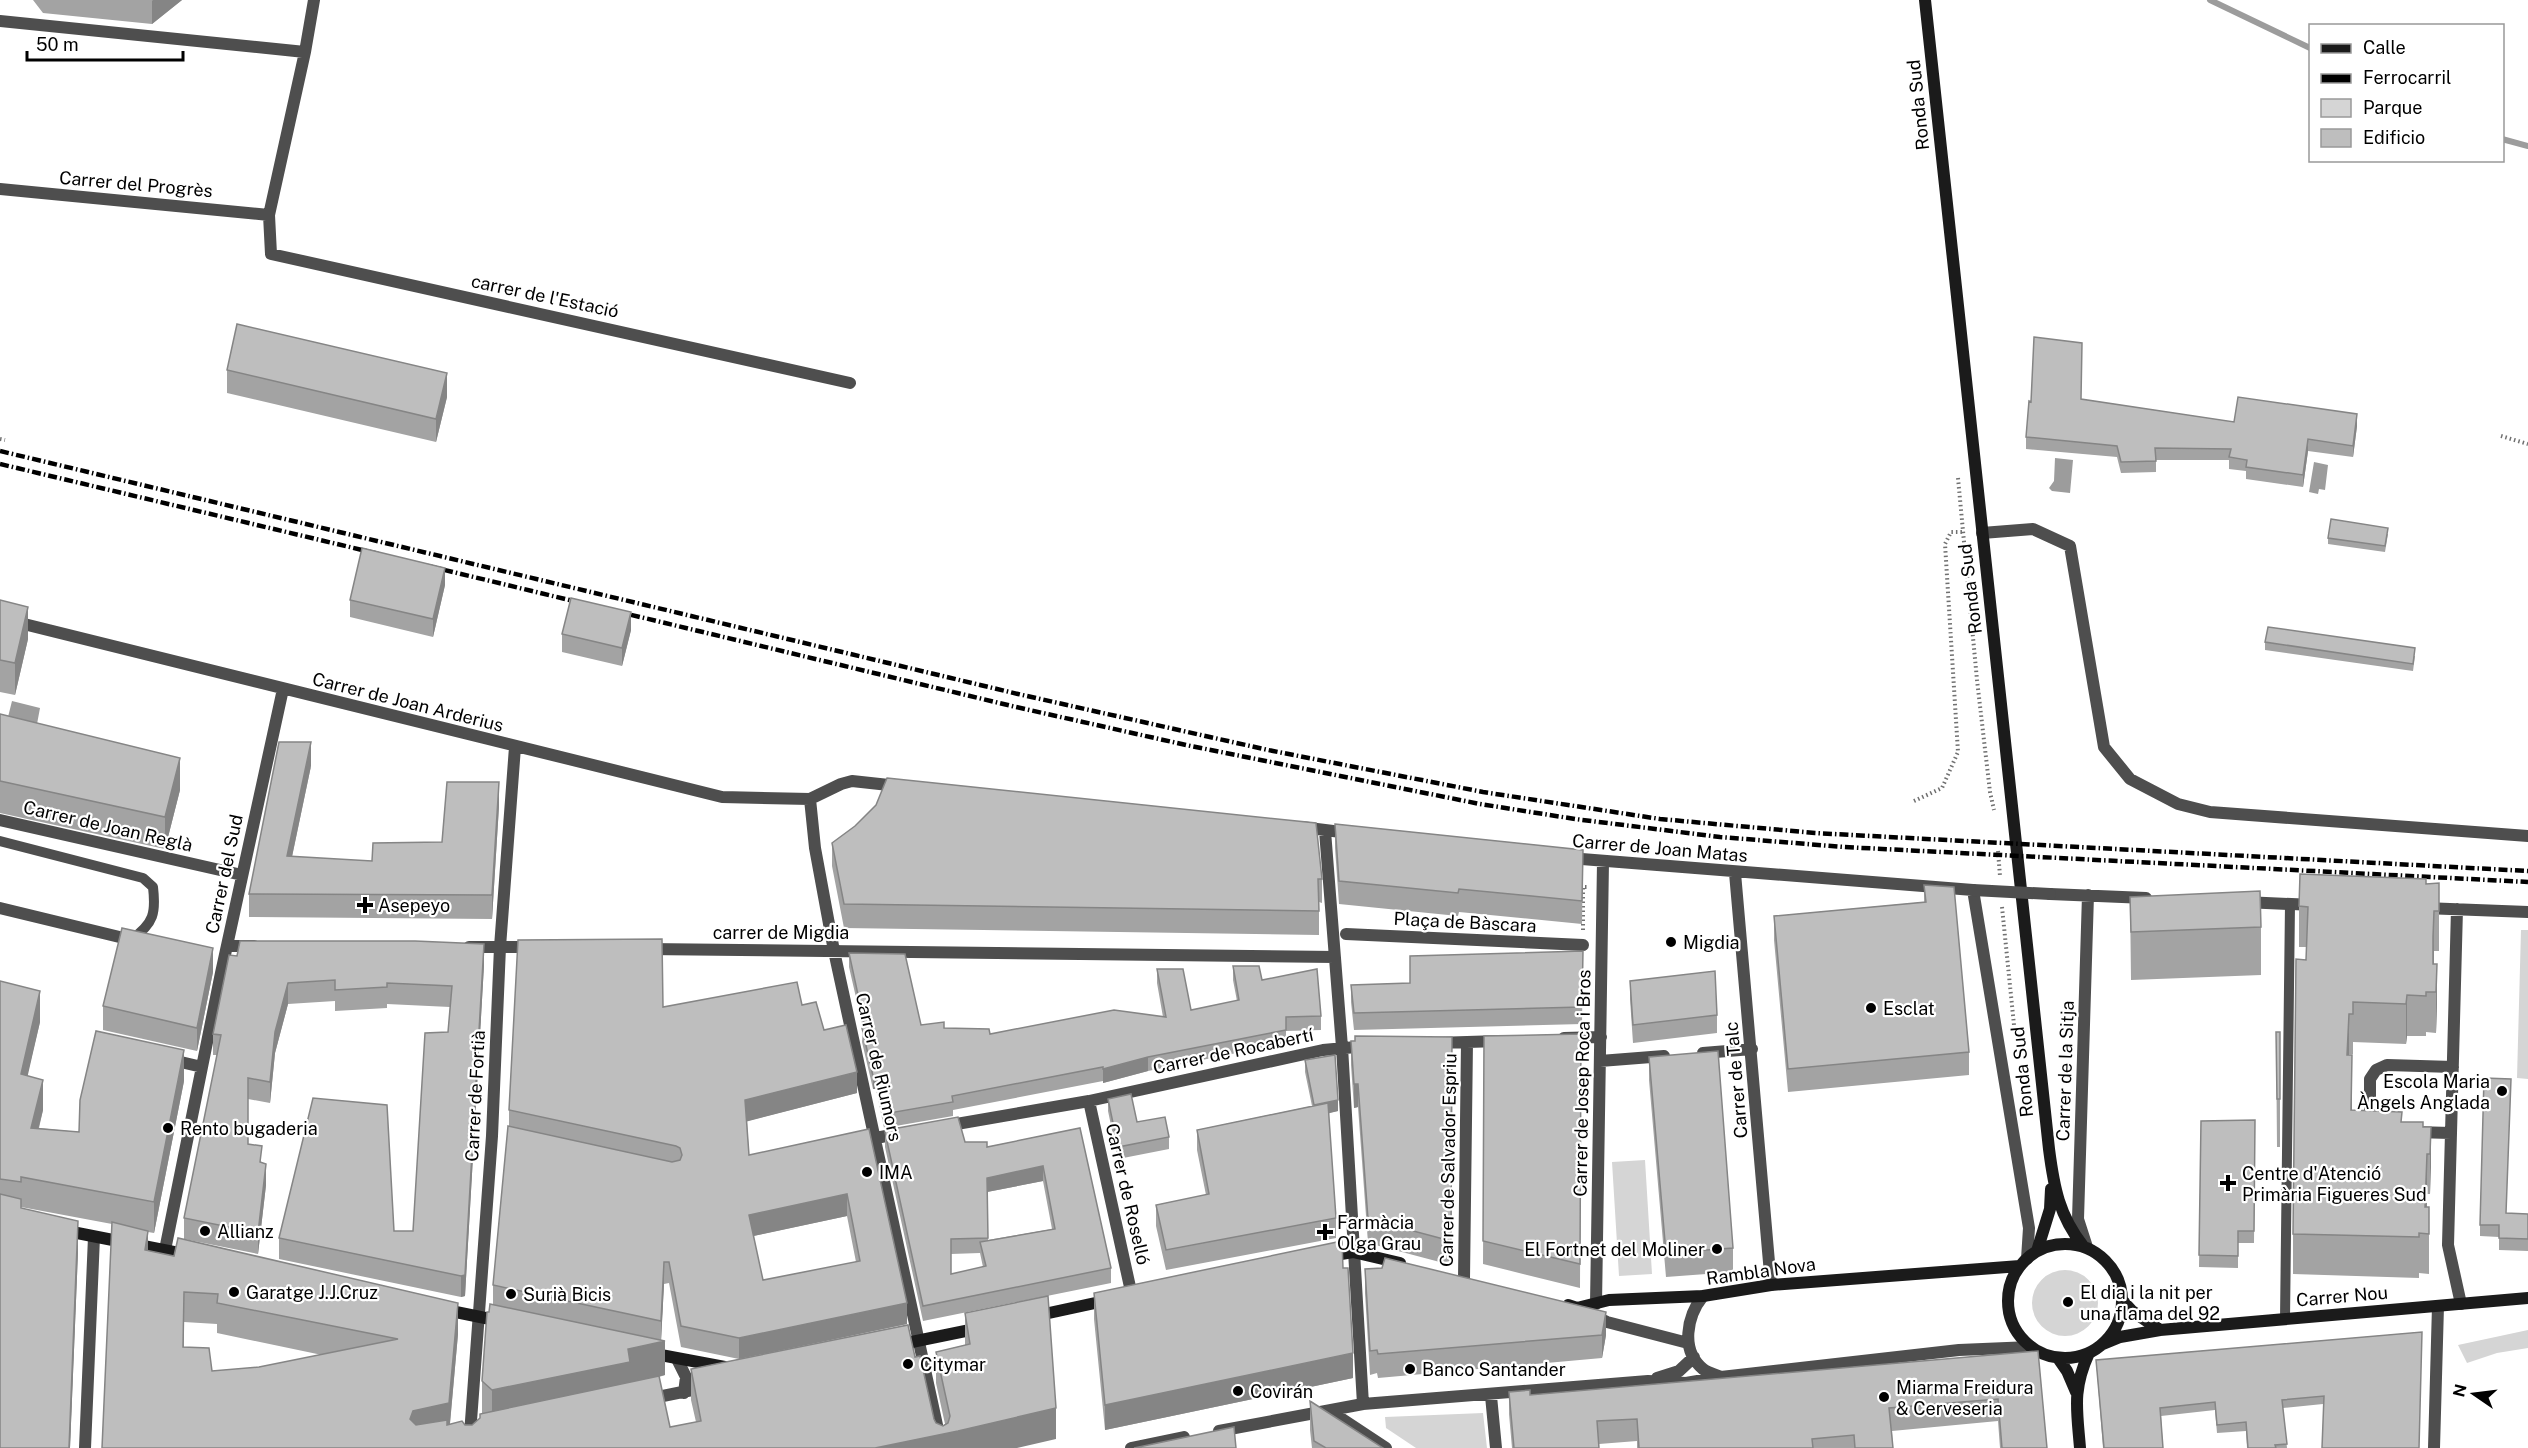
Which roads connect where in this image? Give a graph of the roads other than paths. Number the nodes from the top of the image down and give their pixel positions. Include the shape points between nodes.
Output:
1 (314, 0) edge
2 (1924, 0) edge
3 (0, 21) edge
4 (305, 52) junction
5 (0, 189) edge
6 (269, 215) junction
7 (850, 383) dead end
8 (1982, 533) junction
9 (0, 618) edge
10 (283, 689) junction
11 (514, 747) junction
12 (909, 787) edge
13 (810, 799) junction
14 (0, 820) edge
15 (1293, 826) edge
16 (1325, 831) junction
17 (1365, 835) edge
18 (2528, 837) edge
19 (0, 841) edge
20 (1552, 856) edge
21 (1603, 862) junction
22 (1735, 873) junction
23 (242, 875) junction
24 (1973, 890) junction
25 (2088, 895) junction
26 (2159, 898) edge
27 (2231, 902) edge
28 (2290, 904) junction
29 (2326, 905) edge
30 (0, 908) edge
31 (2410, 908) edge
32 (2457, 909) junction
33 (2528, 912) edge
34 (1346, 934) dead end
35 (137, 941) joint
36 (1583, 945) dead end
37 (227, 946) junction
38 (271, 946) edge
39 (458, 947) edge
40 (500, 947) junction
41 (543, 947) edge
42 (638, 948) edge
43 (834, 951) junction
44 (210, 957) edge
45 (1335, 957) junction
46 (224, 961) junction
47 (1601, 1037) junction
48 (1557, 1039) edge
49 (1511, 1040) edge
50 (1467, 1041) junction
51 (1421, 1044) edge
52 (1376, 1046) edge
53 (1342, 1047) junction
54 (1752, 1049) junction
55 (156, 1057) edge
56 (1600, 1061) junction
57 (202, 1067) junction
58 (2453, 1067) junction
59 (1089, 1101) junction
60 (2385, 1131) edge
61 (2405, 1132) edge
62 (2451, 1133) junction
63 (876, 1138) junction
64 (2052, 1173) junction
65 (44, 1226) edge
66 (94, 1237) junction
67 (2085, 1247) junction
68 (165, 1250) junction
69 (1353, 1252) junction
70 (196, 1257) edge
71 (1320, 1258) edge
72 (2028, 1258) junction
73 (1407, 1265) edge
74 (1464, 1279) edge
75 (1771, 1285) junction
76 (1137, 1295) joint
77 (1703, 1296) junction
78 (2528, 1298) edge
79 (2123, 1301) junction
80 (1555, 1302) edge
81 (1596, 1304) junction
82 (2461, 1304) junction
83 (2438, 1306) junction
84 (431, 1307) edge
85 (1577, 1308) junction
86 (477, 1316) junction
87 (1024, 1318) edge
88 (2284, 1319) junction
89 (515, 1324) edge
90 (989, 1326) edge
91 (2160, 1330) junction
92 (919, 1341) junction
93 (1688, 1342) junction
94 (2103, 1344) junction
95 (886, 1347) edge
96 (2031, 1347) junction
97 (643, 1351) edge
98 (2089, 1353) junction
99 (1694, 1357) junction
100 (2058, 1358) junction
101 (678, 1359) junction
102 (1721, 1377) junction
103 (733, 1379) joint
104 (1648, 1381) junction
105 (2076, 1392) junction
106 (684, 1393) junction
107 (1491, 1396) junction
108 (636, 1402) edge
109 (1363, 1404) junction
110 (1330, 1411) junction
111 (470, 1440) edge
112 (85, 1448) edge
113 (942, 1448) edge
114 (1131, 1448) edge
115 (1386, 1448) edge
116 (1496, 1448) edge
117 (2080, 1448) edge
118 (2434, 1448) edge

1 - 4 street
2 - 8 main road, Ronda Sud
3 - 4 street
4 - 6 street
5 - 6 street, Carrer del Progrès
6 - 7 street, carrer de l'Estació via 271,254
8 - 18 street via 2032,529 2070,546 2104,747 2130,779 2178,804 2210,812
8 - 64 main road, Ronda Sud
9 - 10 street, Carrer de Joan Arderius
10 - 11 street, Carrer de Joan Arderius
10 - 23 street, Carrer del Sud
11 - 13 street, Carrer de Joan Arderius via 722,797
11 - 40 street, Carrer de Fortià
12 - 13 street via 852,781
13 - 43 street, Carrer de Riumors
14 - 23 street, Carrer de Joan Reglà
15 - 16 street
16 - 17 street
16 - 45 street
19 - 35 lane via 143,878 153,887 155,908
20 - 21 street, Carrer de Joan Matas
21 - 22 street, Carrer de Joan Matas
21 - 47 street, Carrer de Josep Roca i Bros
22 - 24 street, Carrer de Joan Matas
22 - 54 street, Carrer de Talc
23 - 37 street, Carrer del Sud
24 - 25 street, Carrer de Joan Matas, bridge
24 - 72 street via 2029,1228
25 - 26 street, Carrer de Joan Matas
25 - 67 street, Carrer de la Sitja via 2078,1219
27 - 28 street
28 - 29 street
28 - 88 lane
30 - 35 street
31 - 32 street
32 - 33 street
32 - 58 street
34 - 36 street, Plaça de Bàscara
37 - 38 street
37 - 46 street, Carrer del Sud
39 - 40 street
40 - 41 street
40 - 86 street, Carrer de Fortià via 498,1137
42 - 43 street, carrer de Migdia
43 - 45 street, carrer de Migdia
43 - 63 street, Carrer de Riumors
44 - 46 street
45 - 53 street
46 - 57 street, Carrer del Sud
47 - 48 street
47 - 56 street, Carrer de Josep Roca i Bros
49 - 50 street
50 - 51 street
50 - 74 street, Carrer de Salvador Espriu
52 - 53 street, Carrer de Rocabertí
53 - 59 street, Carrer de Rocabertí
53 - 69 street
54 - 56 street
54 - 75 street, Carrer de Talc
55 - 57 street
56 - 81 street, Carrer de Josep Roca i Bros
57 - 68 street, Carrer del Sud
58 - 60 street via 2387,1065 2376,1070 2370,1079 2370,1119
58 - 62 street
59 - 63 street, Carrer de Rocabertí
59 - 76 street, Carrer de Roselló
61 - 62 street
62 - 82 street via 2448,1245
63 - 92 street, Carrer de Riumors
64 - 67 main road, Ronda Sud via 2059,1208 2070,1230
64 - 72 main road, Ronda Sud via 2044,1233
65 - 66 main road
66 - 68 main road
66 - 112 street
67 - 72 main road via 2057,1244
67 - 79 main road via 2102,1256 2113,1269 2121,1284
68 - 70 main road
69 - 71 main road
69 - 73 main road
69 - 109 street
72 - 75 main road, Rambla Nova
72 - 96 main road via 2008,1294 2013,1323
75 - 77 main road, Rambla Nova
76 - 87 main road
77 - 81 main road via 1609,1300
77 - 93 street, Rambla Nova via 1693,1309
78 - 82 main road, Carrer Nou
79 - 91 main road
79 - 94 main road via 2121,1317
80 - 85 main road
81 - 85 main road
82 - 83 main road, Carrer Nou
83 - 88 main road, Carrer Nou
83 - 118 street
84 - 86 main road
85 - 93 street via 1606,1322
86 - 89 main road
86 - 111 street, Carrer de Fortià
88 - 91 main road, Carrer Nou
90 - 92 main road
91 - 94 main road, Carrer Nou
92 - 95 main road
92 - 113 street, Carrer de Riumors
93 - 99 street
94 - 98 main road
96 - 100 main road
96 - 102 street via 1959,1350
97 - 101 main road
98 - 100 main road
98 - 105 main road
99 - 102 street via 1704,1370
99 - 104 street via 1679,1371
100 - 105 main road
101 - 103 main road
101 - 106 street via 686,1377
102 - 104 street via 1686,1383
103 - 106 street
104 - 107 street
105 - 117 main road
106 - 108 street
107 - 109 street
107 - 116 street
109 - 110 street
110 - 114 street
110 - 115 street

